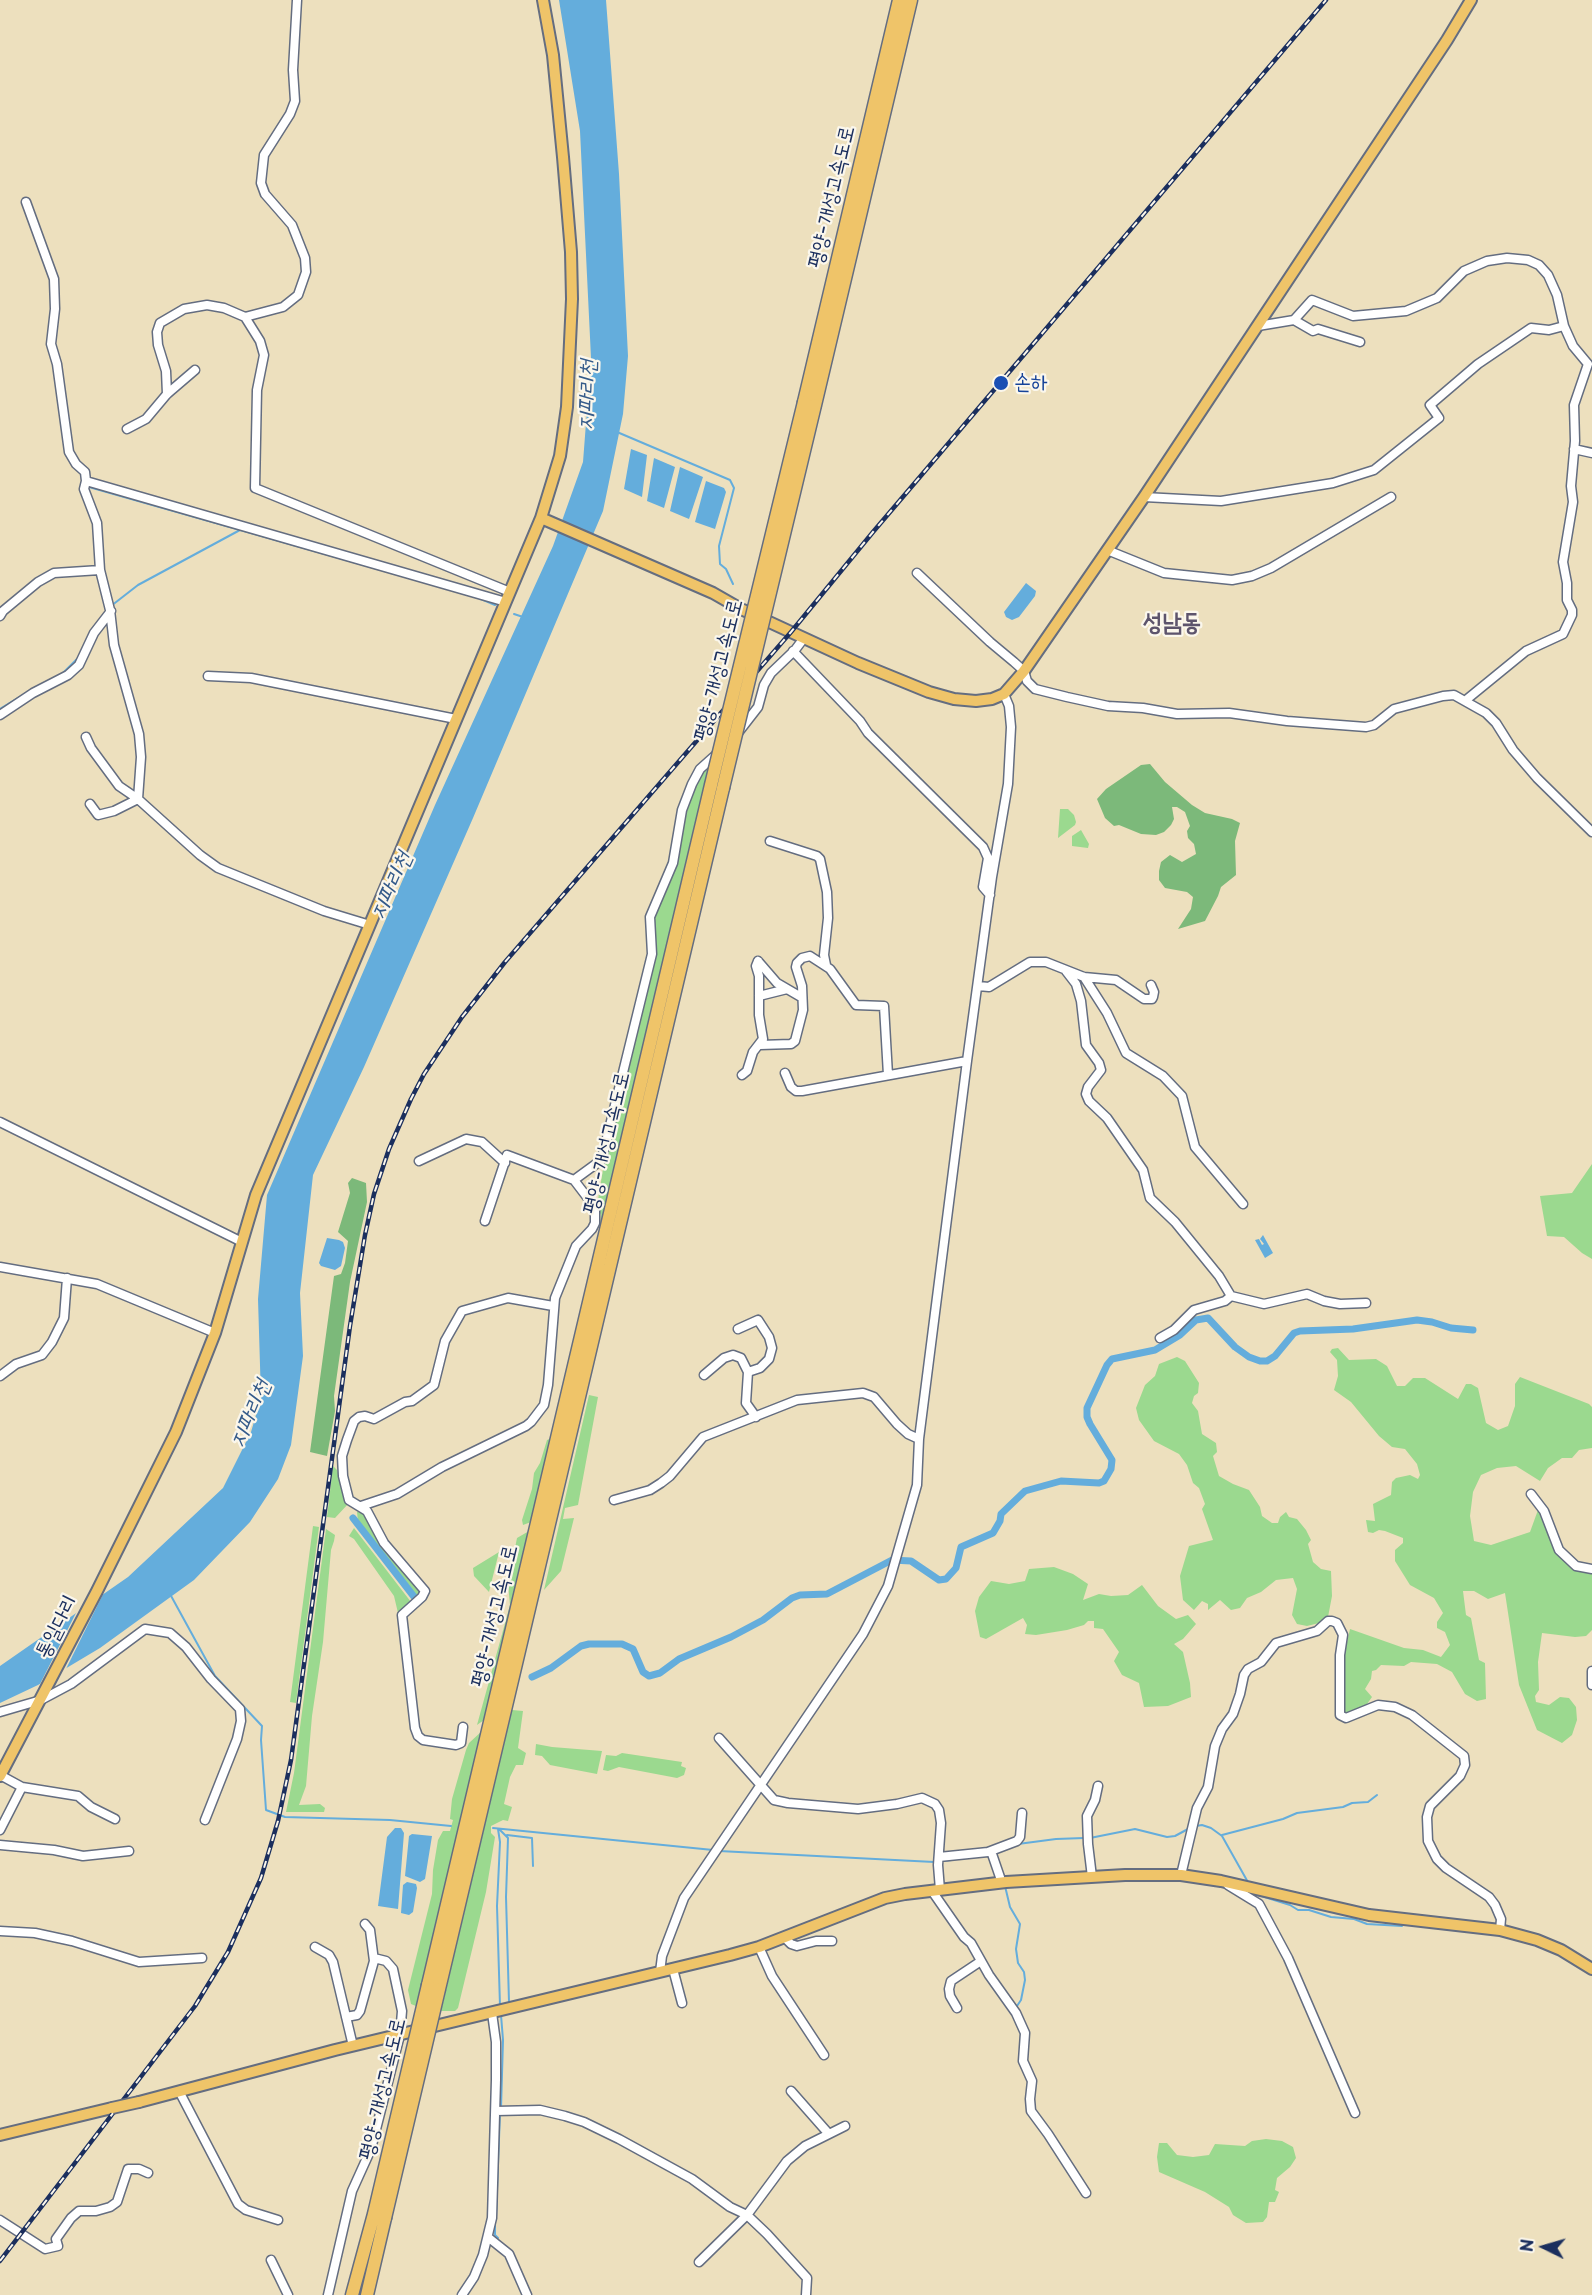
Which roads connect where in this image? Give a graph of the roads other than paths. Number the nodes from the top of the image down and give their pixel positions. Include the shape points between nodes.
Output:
1 (297, 0) edge
2 (543, 0) edge
3 (899, 0) edge
4 (911, 0) edge
5 (1471, 0) edge
6 (26, 202) dead end
7 (245, 317) junction
8 (1294, 320) junction
9 (1258, 326) junction
10 (1564, 326) junction
11 (1360, 342) dead end
12 (195, 370) dead end
13 (167, 394) junction
14 (809, 403) junction
15 (127, 429) dead end
16 (1574, 449) junction
17 (1592, 453) edge
18 (86, 481) junction
19 (1144, 497) junction
20 (1391, 497) dead end
21 (541, 518) junction
22 (1107, 550) junction
23 (100, 570) junction
24 (917, 573) dead end
25 (508, 597) junction
26 (110, 608) junction
27 (0, 616) edge
28 (804, 638) junction
29 (793, 651) junction
30 (1024, 671) junction
31 (208, 676) dead end
32 (1004, 694) junction
33 (1466, 700) junction
34 (0, 715) edge
35 (456, 719) junction
36 (86, 737) dead end
37 (138, 799) junction
38 (90, 804) dead end
39 (1592, 832) edge
40 (770, 841) dead end
41 (990, 895) junction
42 (370, 926) junction
43 (825, 965) junction
44 (1066, 971) junction
45 (1084, 977) junction
46 (1151, 985) dead end
47 (978, 986) junction
48 (787, 989) junction
49 (759, 996) junction
50 (801, 997) junction
51 (760, 1045) junction
52 (967, 1061) junction
53 (785, 1073) dead end
54 (742, 1075) dead end
55 (888, 1075) junction
56 (0, 1122) edge
57 (419, 1161) dead end
58 (505, 1162) junction
59 (574, 1180) junction
60 (1243, 1204) dead end
61 (485, 1221) dead end
62 (242, 1242) junction
63 (0, 1267) edge
64 (67, 1278) junction
65 (1231, 1296) junction
66 (1366, 1303) dead end
67 (553, 1306) junction
68 (738, 1329) dead end
69 (215, 1333) junction
70 (1160, 1338) dead end
71 (748, 1372) junction
72 (704, 1375) dead end
73 (0, 1376) edge
74 (756, 1417) junction
75 (919, 1439) junction
76 (1531, 1494) dead end
77 (614, 1500) dead end
78 (361, 1506) junction
79 (1592, 1569) edge
80 (1592, 1671) edge
81 (1592, 1685) edge
82 (41, 1700) junction
83 (0, 1712) edge
84 (463, 1727) dead end
85 (719, 1738) dead end
86 (0, 1775) edge
87 (760, 1786) junction
88 (1098, 1786) dead end
89 (22, 1787) junction
90 (1022, 1813) dead end
91 (115, 1819) dead end
92 (205, 1820) dead end
93 (0, 1830) edge
94 (0, 1845) edge
95 (129, 1851) dead end
96 (991, 1851) junction
97 (939, 1861) junction
98 (1181, 1875) junction
99 (1092, 1876) junction
100 (1221, 1881) junction
101 (1004, 1882) junction
102 (937, 1891) junction
103 (364, 1924) dead end
104 (1500, 1930) junction
105 (0, 1931) edge
106 (784, 1937) junction
107 (832, 1941) dead end
108 (315, 1947) dead end
109 (759, 1947) junction
110 (202, 1958) dead end
111 (374, 1958) junction
112 (981, 1961) junction
113 (674, 1969) junction
114 (1592, 1969) edge
115 (660, 1972) junction
116 (682, 2003) dead end
117 (957, 2008) dead end
118 (498, 2012) junction
119 (346, 2017) junction
120 (400, 2035) junction
121 (353, 2046) junction
122 (824, 2055) dead end
123 (179, 2091) junction
124 (791, 2091) dead end
125 (499, 2111) junction
126 (1355, 2113) dead end
127 (845, 2126) dead end
128 (828, 2133) junction
129 (0, 2135) edge
130 (148, 2173) dead end
131 (1086, 2193) dead end
132 (747, 2215) junction
133 (379, 2216) junction
134 (0, 2220) edge
135 (278, 2220) dead end
136 (489, 2238) junction
137 (271, 2260) dead end
138 (699, 2262) dead end
139 (288, 2295) edge
140 (328, 2295) edge
141 (352, 2295) edge
142 (366, 2295) edge
143 (462, 2295) edge
144 (527, 2295) edge
145 (806, 2295) edge

1 - 7 street via 295,101 264,155 261,183 265,194 292,225 305,258 306,272 298,295 283,307
2 - 21 main road, 통일다리 via 563,156 572,299 567,407 560,456
3 - 14 highway, 평양-개성고속도로
4 - 14 highway, 평양-개성고속도로
5 - 9 main road
6 - 18 street via 54,279 51,344 69,452 85,472
7 - 13 street via 224,308 201,305 184,309 160,323 158,345 166,370
7 - 25 street via 264,355 257,390 255,488
8 - 9 street
8 - 10 street via 1312,300 1353,316 1406,311 1437,298 1464,271 1507,258 1528,260 1548,275
8 - 11 street via 1313,331
9 - 19 main road
10 - 16 street via 1573,346 1588,364 1574,405
10 - 19 street via 1549,330 1531,328 1478,364 1430,405 1439,418 1374,470 1332,483 1221,501
12 - 13 street
13 - 15 street via 146,420
14 - 133 highway, 평양-개성고속도로, bridge
16 - 17 street
16 - 33 street via 1573,502 1563,562 1567,600 1572,610 1568,626 1558,638 1526,651
18 - 23 street via 84,489 97,522
18 - 25 street
19 - 22 main road
20 - 22 street via 1271,568 1232,580 1164,573
21 - 25 main road, 통일다리
21 - 28 main road via 713,593
22 - 30 main road
23 - 26 street
23 - 27 street via 54,573
24 - 30 street
25 - 35 main road, 통일다리
26 - 34 street via 79,665
26 - 37 street via 114,645 139,734
28 - 29 street
28 - 32 main road via 954,699 976,701
29 - 41 street via 983,848 988,858 983,887
29 - 59 street via 771,673 758,707 744,728 700,769 692,784 682,810 673,863 650,917 652,954 603,1154 600,1161
30 - 32 main road
30 - 33 street via 1035,689 1108,706 1366,727 1394,710 1443,696
31 - 35 street via 251,678
32 - 41 street via 1011,727 1008,784
33 - 39 street via 1496,723 1537,778
35 - 42 main road, 통일다리
36 - 37 street via 119,786
37 - 38 street via 98,815
37 - 42 street via 218,868
40 - 43 street via 820,859 827,892
41 - 47 street
42 - 62 main road, 통일다리 via 256,1195
43 - 50 street via 810,956 797,963
43 - 55 street via 856,1005 884,1006
44 - 45 street
44 - 47 street via 1046,962 1030,962 988,987
44 - 65 street via 1076,984 1081,1001 1086,1045 1101,1070 1088,1087 1089,1101 1107,1118 1143,1170 1150,1198 1175,1222
45 - 46 street via 1116,980 1144,999 1152,999
45 - 60 street via 1126,1053 1163,1076 1182,1096 1195,1147
47 - 52 street
48 - 49 street
48 - 49 street via 758,961
48 - 50 street
49 - 51 street via 763,1034
50 - 51 street via 803,1010 795,1041
51 - 54 street
52 - 55 street
52 - 75 street
53 - 55 street via 796,1091
56 - 62 street
57 - 58 street via 466,1139 482,1142
58 - 59 street via 507,1155
58 - 61 street
59 - 67 street via 590,1201 595,1223 576,1246
62 - 69 main road, 통일다리
63 - 64 street
64 - 69 street via 98,1284
64 - 73 street via 64,1318 52,1342 42,1355 16,1364
65 - 66 street via 1264,1304 1307,1294 1340,1304
65 - 70 street via 1194,1310
67 - 78 street via 548,1385 544,1405 531,1422 397,1494
67 - 78 street via 508,1298 462,1311 445,1341 434,1385 412,1401 374,1419 365,1416 354,1421 342,1456 343,1476 349,1500
68 - 71 street via 758,1320 772,1348 769,1359
69 - 82 main road, 통일다리 via 176,1432
71 - 72 street via 741,1358 733,1355
71 - 74 street via 746,1403
74 - 75 street via 797,1400 863,1393 874,1398 908,1434
74 - 77 street via 703,1437 670,1476 650,1490
75 - 87 street via 917,1485 888,1586 863,1634
76 - 79 street via 1544,1510 1559,1550 1576,1566
78 - 84 street via 384,1543 425,1591 402,1615 418,1736 456,1745 461,1743
80 - 81 street
82 - 83 street
82 - 86 main road, 통일다리
82 - 92 street via 71,1684 145,1629 170,1633 240,1709 237,1739
85 - 87 street
86 - 89 street
87 - 97 street via 774,1800 840,1808 930,1800 939,1810 941,1823
87 - 115 street via 684,1898 662,1956
88 - 99 street via 1087,1816
89 - 91 street via 78,1796
89 - 93 street
90 - 96 street via 1017,1842
94 - 95 street via 83,1856
96 - 97 street
96 - 101 street
97 - 102 street
98 - 99 main road
98 - 100 main road
98 - 104 street via 1197,1808 1208,1787 1215,1746 1233,1714 1244,1674 1262,1662 1276,1643 1317,1631 1328,1621 1337,1623 1343,1635 1339,1711 1342,1717 1378,1705 1395,1707 1412,1715 1464,1756 1460,1776 1430,1806 1428,1841 1446,1868 1489,1897 1501,1919
99 - 101 main road
100 - 104 main road via 1368,1915
100 - 126 street via 1259,1904 1288,1958
101 - 102 main road
102 - 106 main road via 885,1898
102 - 112 street
103 - 111 street via 370,1930
104 - 114 main road via 1561,1950
105 - 110 street via 72,1941 139,1962
106 - 107 street via 797,1946
106 - 109 main road
108 - 119 street via 333,1962
109 - 113 main road
109 - 122 street via 772,1976
111 - 119 street via 360,2011
111 - 120 street via 386,1961 393,1969 402,2011
112 - 117 street via 951,1981 950,1996
112 - 131 street via 1025,2033 1023,2061 1032,2080 1031,2111
113 - 115 main road
113 - 116 street
115 - 118 main road
118 - 120 main road
118 - 125 street
119 - 121 street
120 - 121 main road
120 - 140 street via 371,2149 352,2191
121 - 123 main road
123 - 129 main road, bridge
123 - 135 street via 238,2204
124 - 128 street
125 - 132 street via 547,2111 584,2122 678,2170
125 - 136 street
127 - 128 street
128 - 132 street via 787,2161
130 - 134 street via 128,2169 117,2202 96,2211 79,2211 56,2239 58,2246 45,2249
132 - 138 street
132 - 145 street via 807,2278
133 - 141 highway, 평양-개성고속도로
133 - 142 highway, 평양-개성고속도로
136 - 143 street via 474,2277
136 - 144 street via 509,2254
137 - 139 street

